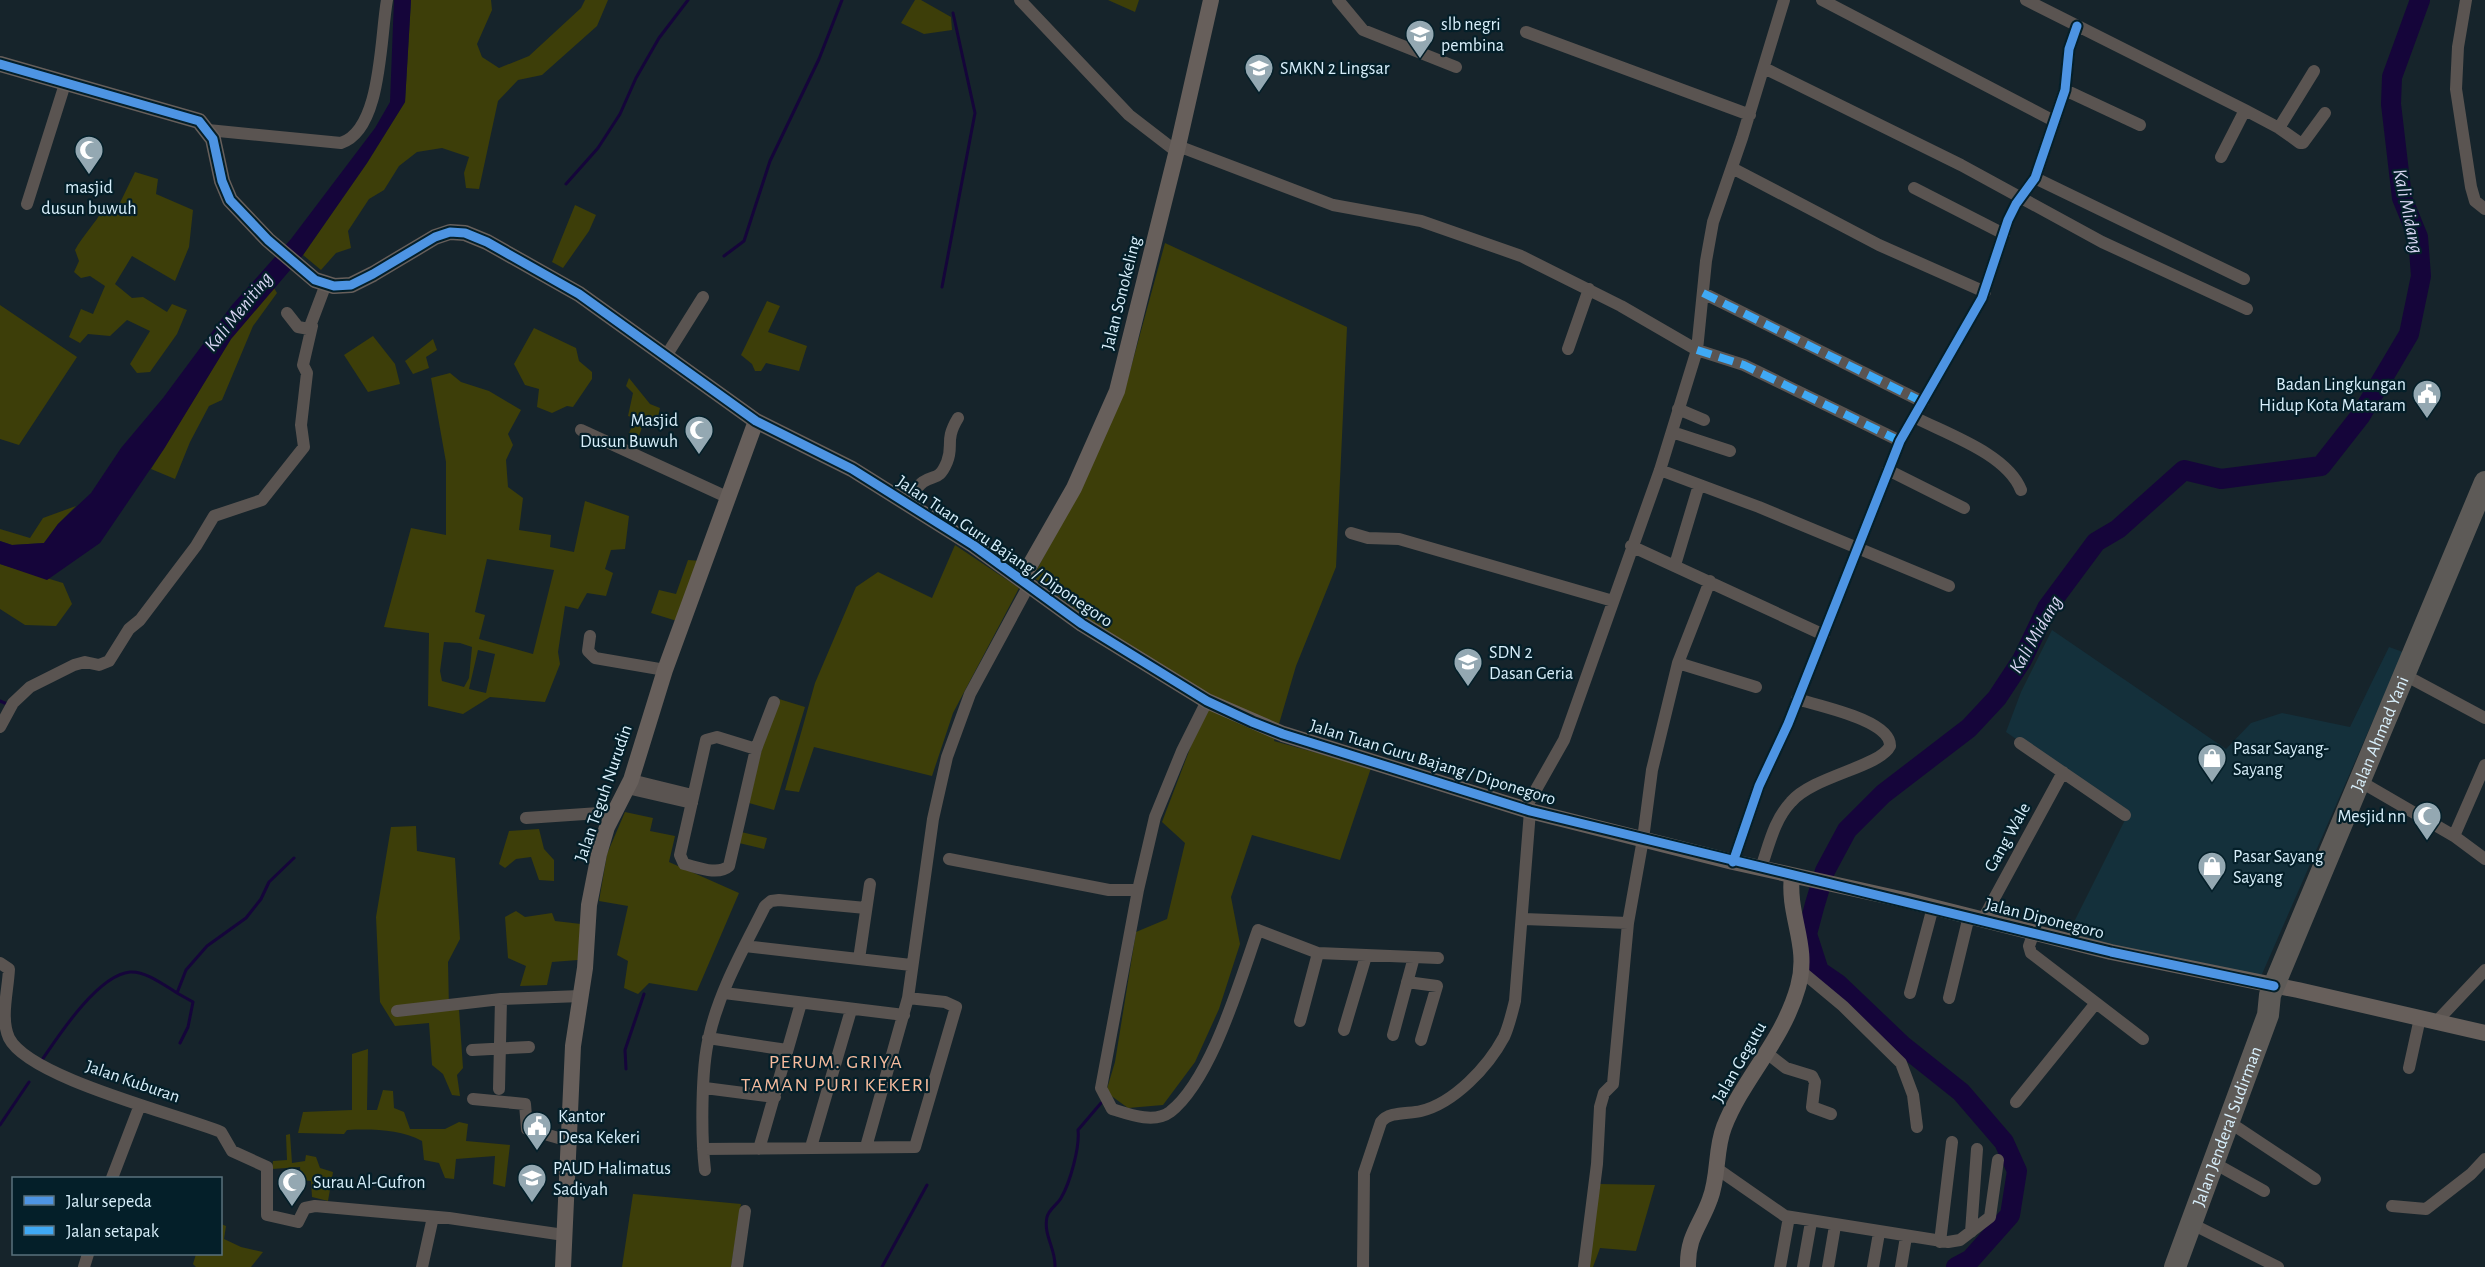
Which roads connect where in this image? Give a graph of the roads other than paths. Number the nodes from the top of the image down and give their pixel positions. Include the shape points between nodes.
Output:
1 (387, 0) edge
2 (1020, 0) edge
3 (1211, 0) edge
4 (1338, 0) edge
5 (1784, 0) edge
6 (1822, 0) edge
7 (2026, 0) edge
8 (2466, 0) edge
9 (2077, 26) junction
10 (1526, 32) dead end
11 (0, 64) edge
12 (1456, 68) dead end
13 (1764, 68) junction
14 (2314, 71) dead end
15 (65, 84) junction
16 (2065, 90) junction
17 (2245, 110) junction
18 (2325, 113) dead end
19 (1750, 115) junction
20 (2054, 121) junction
21 (2140, 125) dead end
22 (2279, 128) junction
23 (208, 130) junction
24 (1177, 149) junction
25 (2222, 157) dead end
26 (1732, 168) junction
27 (2035, 178) junction
28 (1914, 188) dead end
29 (2021, 197) junction
30 (27, 204) dead end
31 (2485, 209) edge
32 (2004, 234) junction
33 (2244, 279) dead end
34 (326, 285) junction
35 (1589, 289) junction
36 (1985, 292) junction
37 (1703, 293) junction
38 (703, 297) dead end
39 (2247, 309) dead end
40 (287, 313) dead end
41 (312, 326) junction
42 (1568, 349) dead end
43 (1697, 350) junction
44 (666, 356) junction
45 (1923, 402) junction
46 (1678, 409) junction
47 (1914, 417) junction
48 (958, 418) dead end
49 (1704, 420) dead end
50 (756, 421) junction
51 (581, 430) dead end
52 (1672, 432) junction
53 (1899, 441) junction
54 (1730, 451) dead end
55 (1660, 470) junction
56 (1888, 470) junction
57 (2485, 482) edge
58 (1699, 485) junction
59 (2021, 490) dead end
60 (729, 498) junction
61 (905, 504) junction
62 (1965, 508) dead end
63 (2485, 513) edge
64 (1351, 533) dead end
65 (1631, 546) junction
66 (1856, 548) junction
67 (1675, 565) junction
68 (1710, 581) junction
69 (1026, 582) junction
70 (1949, 586) dead end
71 (1613, 601) junction
72 (1824, 635) junction
73 (590, 636) dead end
74 (2421, 650) junction
75 (1678, 663) junction
76 (665, 670) junction
77 (2414, 680) junction
78 (1756, 687) dead end
79 (1797, 699) junction
80 (1207, 701) junction
81 (774, 702) dead end
82 (2485, 718) edge
83 (0, 727) edge
84 (2020, 743) dead end
85 (756, 749) junction
86 (2485, 765) edge
87 (2062, 772) junction
88 (629, 784) junction
89 (2368, 786) junction
90 (2481, 789) edge
91 (693, 800) junction
92 (1528, 810) junction
93 (614, 812) junction
94 (2125, 815) dead end
95 (526, 818) dead end
96 (2454, 836) junction
97 (1644, 839) junction
98 (949, 859) dead end
99 (2485, 859) edge
100 (1733, 862) junction
101 (1761, 868) junction
102 (1792, 875) junction
103 (1809, 878) joint
104 (870, 884) dead end
105 (1138, 890) junction
106 (1933, 907) junction
107 (866, 908) junction
108 (1976, 917) junction
109 (1522, 919) junction
110 (1628, 923) junction
111 (2034, 932) junction
112 (745, 946) junction
113 (1318, 953) junction
114 (1366, 956) junction
115 (1414, 957) junction
116 (1438, 958) dead end
117 (859, 959) junction
118 (0, 963) edge
119 (911, 965) junction
120 (2485, 970) edge
121 (1801, 971) junction
122 (1407, 982) junction
123 (2279, 987) junction
124 (723, 993) junction
125 (1910, 993) dead end
126 (581, 996) junction
127 (908, 998) junction
128 (1949, 998) dead end
129 (501, 999) junction
130 (2096, 1002) junction
131 (801, 1003) junction
132 (851, 1010) junction
133 (397, 1011) dead end
134 (904, 1015) junction
135 (2428, 1020) junction
136 (1300, 1021) dead end
137 (1344, 1030) dead end
138 (2485, 1033) edge
139 (1393, 1035) dead end
140 (708, 1038) junction
141 (2143, 1039) dead end
142 (1422, 1040) dead end
143 (529, 1047) dead end
144 (500, 1048) junction
145 (472, 1050) dead end
146 (787, 1050) junction
147 (1768, 1054) junction
148 (2409, 1068) dead end
149 (705, 1088) junction
150 (499, 1089) dead end
151 (775, 1097) junction
152 (473, 1100) dead end
153 (2016, 1102) dead end
154 (140, 1105) junction
155 (1831, 1114) dead end
156 (2229, 1122) junction
157 (1917, 1127) dead end
158 (569, 1141) junction
159 (1952, 1142) dead end
160 (811, 1147) junction
161 (866, 1147) junction
162 (703, 1149) junction
163 (759, 1149) junction
164 (1977, 1149) dead end
165 (2485, 1159) edge
166 (1998, 1160) dead end
167 (2214, 1163) junction
168 (1716, 1168) junction
169 (705, 1170) dead end
170 (113, 1177) edge
171 (2315, 1179) dead end
172 (2264, 1191) dead end
173 (2392, 1206) dead end
174 (746, 1211) dead end
175 (433, 1216) junction
176 (1789, 1217) junction
177 (1811, 1222) junction
178 (2192, 1224) junction
179 (1835, 1226) junction
180 (1971, 1232) junction
181 (1879, 1233) junction
182 (564, 1234) junction
183 (1906, 1237) junction
184 (1940, 1242) junction
185 (422, 1267) edge
186 (563, 1267) edge
187 (737, 1267) edge
188 (1362, 1267) edge
189 (1584, 1267) edge
190 (1688, 1267) edge
191 (1780, 1267) edge
192 (1803, 1267) edge
193 (1828, 1267) edge
194 (1873, 1267) edge
195 (1901, 1267) edge
196 (2175, 1267) edge
197 (2278, 1267) edge

1 - 23 street via 369,116 351,140 322,141
2 - 24 street via 1129,115
3 - 24 street, Jalan Sonokeling
4 - 12 street via 1363,30
5 - 13 street
6 - 20 street
7 - 9 street
8 - 31 street via 2456,89 2470,187 2475,201
9 - 16 street via 2069,49
9 - 17 street
10 - 19 street
11 - 15 street
13 - 19 street
13 - 29 street
14 - 22 street
15 - 23 street via 180,114 199,121
15 - 30 street
16 - 20 street
16 - 21 street
17 - 22 street
17 - 25 street
18 - 22 street via 2302,144
19 - 26 street
20 - 27 street
23 - 34 street via 230,200 268,240
24 - 35 street via 1333,205 1432,225 1521,256
24 - 69 street, Jalan Sonokeling via 1116,391 1074,488
26 - 36 street via 1879,245
26 - 37 street via 1713,222
27 - 29 street
27 - 33 street
28 - 32 street
29 - 32 street
29 - 39 street via 2102,242
32 - 36 street
34 - 41 street
34 - 44 street, Jalan Tuan Guru Bajang / Diponegoro via 356,283 435,237 465,233 557,279
35 - 42 street
35 - 43 street
36 - 45 street
37 - 43 street
37 - 45 street
38 - 44 street
40 - 41 street via 302,329
41 - 83 street via 303,365 308,373 301,425 304,447 262,500 214,516 196,546 129,629 109,661 74,665 30,687 13,703
43 - 46 street
43 - 53 street via 1744,365
44 - 50 street, Jalan Tuan Guru Bajang / Diponegoro
45 - 47 street
46 - 49 street
46 - 52 street
47 - 53 street
47 - 59 street via 2005,465
48 - 61 street via 948,437 950,453 942,472 923,482
50 - 60 street, Jalan Teguh Nurudin
50 - 61 street, Jalan Tuan Guru Bajang / Diponegoro via 852,469
51 - 60 street
52 - 54 street
52 - 55 street
53 - 56 street
55 - 58 street
55 - 65 street
56 - 62 street
56 - 66 street
57 - 74 highway, Jalan Ahmad Yani
58 - 66 street
58 - 67 street
60 - 76 street, Jalan Teguh Nurudin
61 - 69 street, Jalan Tuan Guru Bajang / Diponegoro
63 - 74 highway
64 - 71 street via 1399,539
65 - 67 street
65 - 71 street
66 - 70 street
66 - 72 street
67 - 68 street
68 - 72 street
68 - 75 street
69 - 80 street, Jalan Tuan Guru Bajang / Diponegoro via 1072,617
69 - 119 street via 970,694 950,748 933,819
71 - 92 street via 1564,740
72 - 79 street
73 - 76 street via 588,651 595,658
74 - 77 highway
74 - 123 highway, Jalan Ahmad Yani
75 - 78 street
75 - 97 street via 1652,770
76 - 88 street, Jalan Teguh Nurudin
77 - 82 street
77 - 89 highway
79 - 100 street via 1759,786
79 - 101 street via 1879,727 1889,738 1890,746 1869,763 1835,774 1791,801 1774,828
80 - 92 street, Jalan Tuan Guru Bajang / Diponegoro via 1283,734
80 - 105 street via 1155,817
81 - 85 street
84 - 87 street
85 - 91 street via 717,737 706,740
85 - 91 street via 726,869 684,864 680,859
86 - 90 street
87 - 94 street
87 - 108 street, Gang Wale
88 - 91 street
88 - 93 street, Jalan Teguh Nurudin
89 - 96 street
89 - 123 highway
90 - 96 street
92 - 97 street, Jalan Tuan Guru Bajang / Diponegoro
92 - 109 street
93 - 95 street
93 - 126 street, Jalan Teguh Nurudin via 599,854 590,897
96 - 99 street
97 - 100 street, Jalan Tuan Guru Bajang / Diponegoro
97 - 110 street
98 - 105 street via 1109,890
100 - 101 street, Jalan Tuan Guru Bajang / Diponegoro
101 - 102 street, Jalan Tuan Guru Bajang / Diponegoro
102 - 103 street, Jalan Tuan Guru Bajang / Diponegoro
102 - 121 street, Jalan Gegutu via 1790,898 1803,949
103 - 106 street, Jalan Diponegoro
104 - 107 street
105 - 113 street via 1101,1088 1112,1109 1140,1118 1169,1113 1199,1076 1220,1033 1258,930
106 - 108 street, Jalan Diponegoro
106 - 125 street
107 - 112 street via 771,901
107 - 117 street
108 - 111 street, Jalan Diponegoro
108 - 128 street, Gang Wale
109 - 110 street
109 - 188 street via 1515,1001 1504,1038 1463,1087 1422,1111 1387,1117 1377,1132 1364,1173
110 - 189 street via 1613,1084 1604,1093 1600,1107
111 - 123 street, Jalan Diponegoro
111 - 130 street via 2031,953
112 - 117 street
112 - 124 street
113 - 114 street
113 - 136 street
114 - 115 street
114 - 137 street
115 - 116 street
115 - 122 street
117 - 119 street
118 - 154 street, Jalan Kuburan via 9,969 5,1022 16,1048 44,1068
119 - 127 street
120 - 135 street
121 - 147 street, Jalan Gegutu via 1792,1003
121 - 157 street via 1901,1063 1913,1095
122 - 139 street
122 - 142 street via 1437,986
123 - 135 street, Jalan Diponegoro
123 - 156 highway, Jalan Jenderal Sudirman via 2268,1003 2268,1015
124 - 131 street
124 - 140 street
126 - 129 street
126 - 158 street, Jalan Teguh Nurudin via 573,1046
127 - 134 street
127 - 161 street via 956,1007 915,1146
129 - 133 street
129 - 144 street
130 - 141 street
130 - 153 street
131 - 132 street
131 - 146 street
132 - 134 street
132 - 160 street
134 - 161 street
135 - 138 street, Jalan Diponegoro
135 - 148 street
140 - 146 street
140 - 149 street
143 - 144 street
144 - 145 street
144 - 150 street
146 - 151 street
147 - 155 street via 1786,1068 1812,1076 1812,1107
147 - 168 street, Jalan Gegutu via 1724,1127
149 - 151 street
149 - 162 street
151 - 163 street
152 - 158 street via 525,1104 527,1129
154 - 170 street
154 - 175 street, Jalan Kuburan via 222,1132 232,1151 266,1165 266,1213 273,1216 298,1222 305,1208 315,1206
156 - 167 highway, Jalan Jenderal Sudirman
156 - 171 street
158 - 182 street, Jalan Teguh Nurudin
159 - 184 street
160 - 161 street
160 - 163 street
162 - 163 street
162 - 169 street
164 - 180 street
165 - 173 street via 2439,1202 2426,1209
166 - 180 street via 1990,1217
167 - 172 street
167 - 178 highway, Jalan Jenderal Sudirman
168 - 176 street
168 - 190 street, Jalan Gegutu via 1710,1199 1692,1235
174 - 187 street
175 - 182 street
175 - 185 street
176 - 177 street
176 - 191 street
177 - 179 street
177 - 192 street
178 - 196 highway, Jalan Jenderal Sudirman
178 - 197 street
179 - 181 street
179 - 193 street
180 - 184 street via 1960,1240
181 - 183 street
181 - 194 street
182 - 186 street, Jalan Teguh Nurudin
183 - 184 street
183 - 195 street

